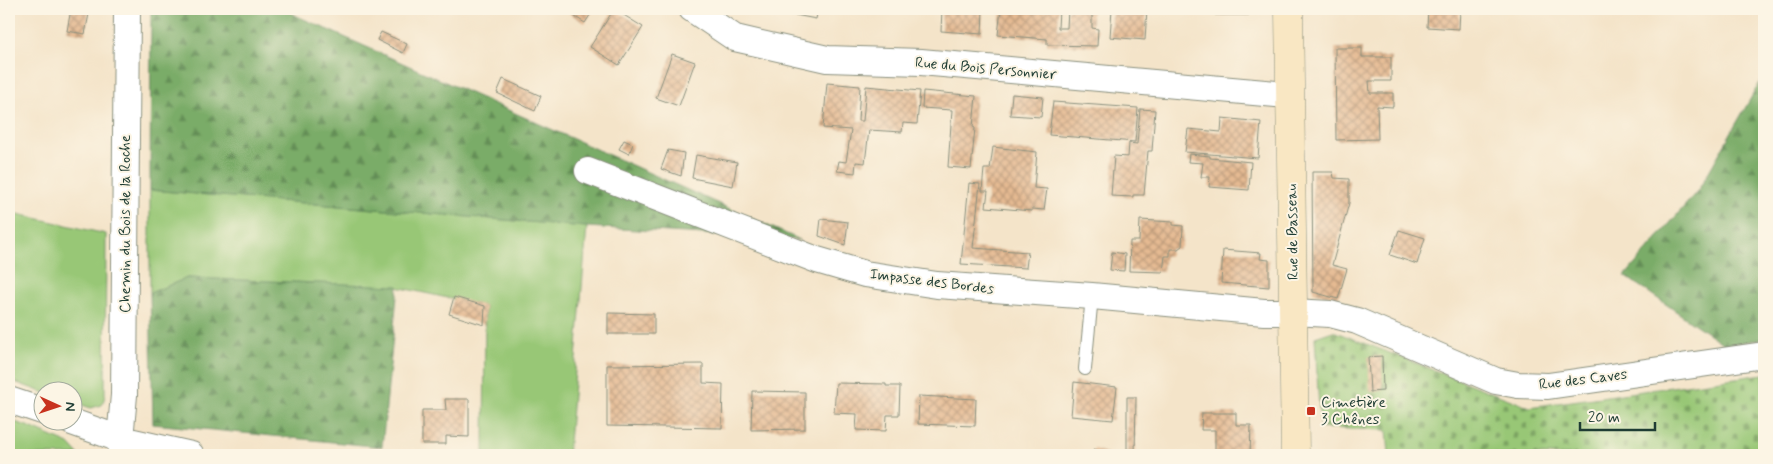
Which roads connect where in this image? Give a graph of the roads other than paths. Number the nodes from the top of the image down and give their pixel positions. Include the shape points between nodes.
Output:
1 (127, 9) edge
2 (692, 9) edge
3 (1289, 9) edge
4 (1290, 94) junction
5 (588, 171) dead end
6 (1092, 296) junction
7 (1294, 312) junction
8 (1764, 355) edge
9 (1085, 369) dead end
10 (9, 400) edge
11 (32, 408) edge
12 (82, 427) edge
13 (120, 447) edge
14 (191, 455) edge
15 (1295, 455) edge

1 - 13 street, Chemin du Bois de la Roche via 124,395
2 - 4 street, Rue du Bois Personnier via 735,38 827,59 921,62
3 - 4 street, Rue de Basseau
4 - 7 street, Rue de Basseau
5 - 6 street, Impasse des Bordes via 817,260 865,274 937,285
6 - 7 street, Impasse des Bordes
6 - 9 lane
7 - 8 street, Rue des Caves via 1330,314 1357,321 1496,381 1518,385 1548,386
7 - 15 street, Rue de Basseau
10 - 11 street
12 - 13 street
13 - 14 street

